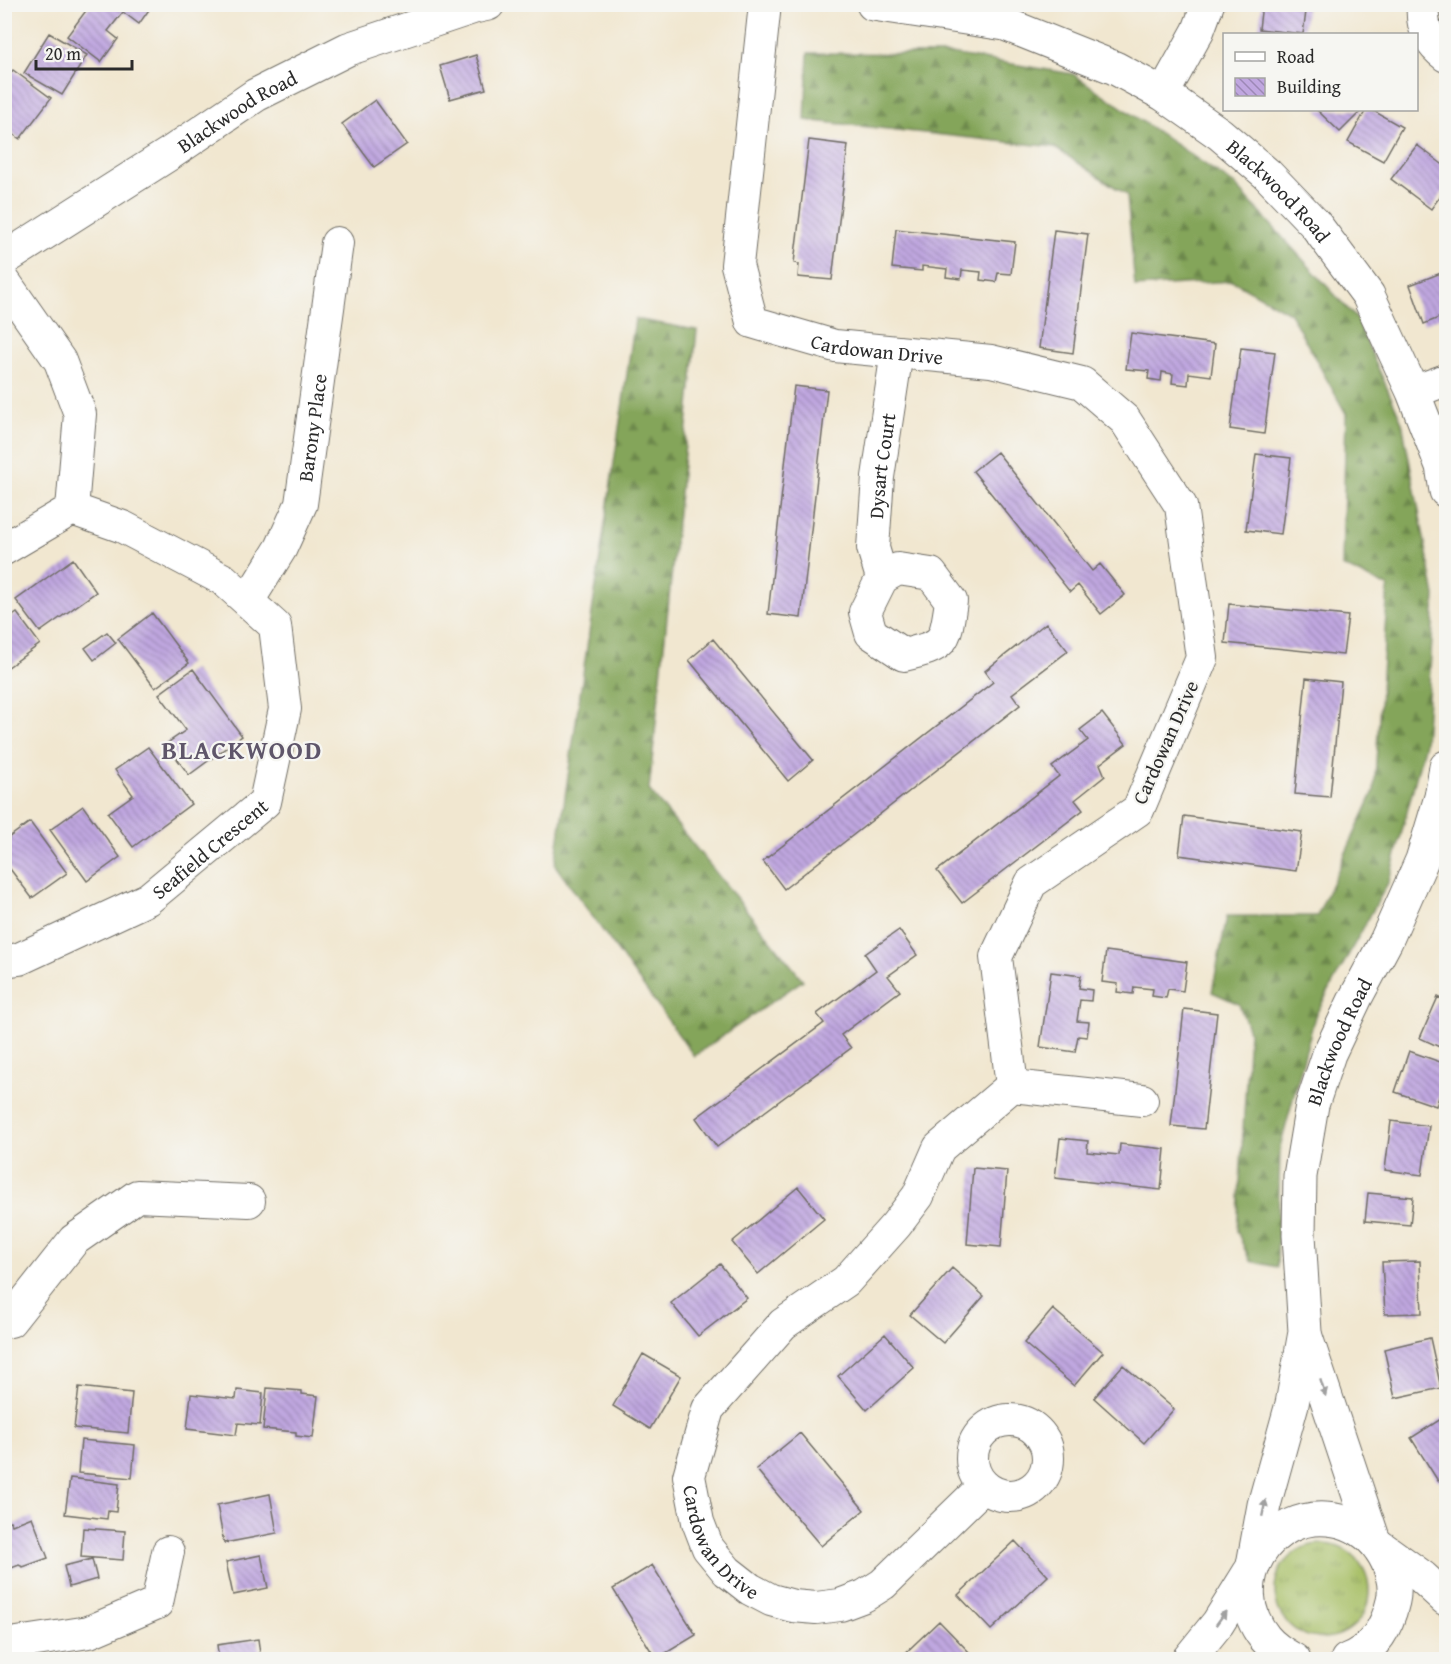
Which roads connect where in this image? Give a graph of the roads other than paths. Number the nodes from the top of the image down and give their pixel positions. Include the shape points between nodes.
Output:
1 (488, 4) edge
2 (765, 4) edge
3 (873, 4) edge
4 (1208, 4) edge
5 (1423, 4) edge
6 (1446, 56) edge
7 (1162, 93) junction
8 (337, 243) dead end
9 (4, 259) edge
10 (4, 280) edge
11 (897, 352) junction
12 (1446, 380) edge
13 (1413, 392) junction
14 (1446, 491) edge
15 (72, 509) junction
16 (4, 549) edge
17 (882, 578) dead end
18 (248, 601) junction
19 (1446, 767) edge
20 (4, 961) edge
21 (1012, 1086) junction
22 (1142, 1100) dead end
23 (249, 1200) dead end
24 (4, 1322) edge
25 (1305, 1332) junction
26 (984, 1486) dead end
27 (1376, 1543) junction
28 (168, 1552) dead end
29 (1251, 1569) junction
30 (1446, 1599) edge
31 (4, 1646) edge
32 (1188, 1659) edge
33 (1294, 1659) edge
34 (1347, 1659) edge

1 - 9 street, Blackwood Road via 348,49 256,95
2 - 11 street, Cardowan Drive via 737,265 752,322 834,346
3 - 7 street, Blackwood Road via 1005,24 1115,68
4 - 7 street via 1198,31
5 - 6 street via 1425,32
7 - 13 street, Blackwood Road via 1267,174 1315,224 1368,295
8 - 18 street, Barony Place via 301,504 281,548
10 - 15 street via 60,361 80,414
11 - 17 street, Dysart Court via 878,477 873,549
11 - 21 street, Cardowan Drive via 991,361 1082,383 1125,420 1180,506 1202,658 1138,810 1030,883 996,957
12 - 13 street
13 - 14 street, Blackwood Road via 1442,466
15 - 16 street
15 - 18 street, Seafield Crescent via 133,532 224,580
18 - 20 street, Seafield Crescent via 275,626 285,709 265,802 148,899 19,959
19 - 25 street, Blackwood Road via 1422,860 1329,1054 1312,1105 1300,1176
21 - 22 street
21 - 26 street, Cardowan Drive via 939,1148 918,1196 846,1281 783,1324 708,1409 689,1476 698,1522 708,1548 727,1571 771,1600 816,1608 840,1605 884,1584
23 - 24 street via 137,1196 74,1240 10,1321
25 -> 27 street, Blackwood Road
29 -> 25 street, Blackwood Road via 1264,1504 1292,1404
27 - 29 street via 1342,1522 1313,1519 1281,1530 1259,1553
27 - 30 street
27 - 34 street, Blackwood Road via 1392,1574 1394,1597 1379,1636 1367,1649
28 - 31 street via 157,1603 89,1632
32 -> 29 street via 1218,1623
29 - 33 street via 1247,1590 1255,1624 1277,1650

